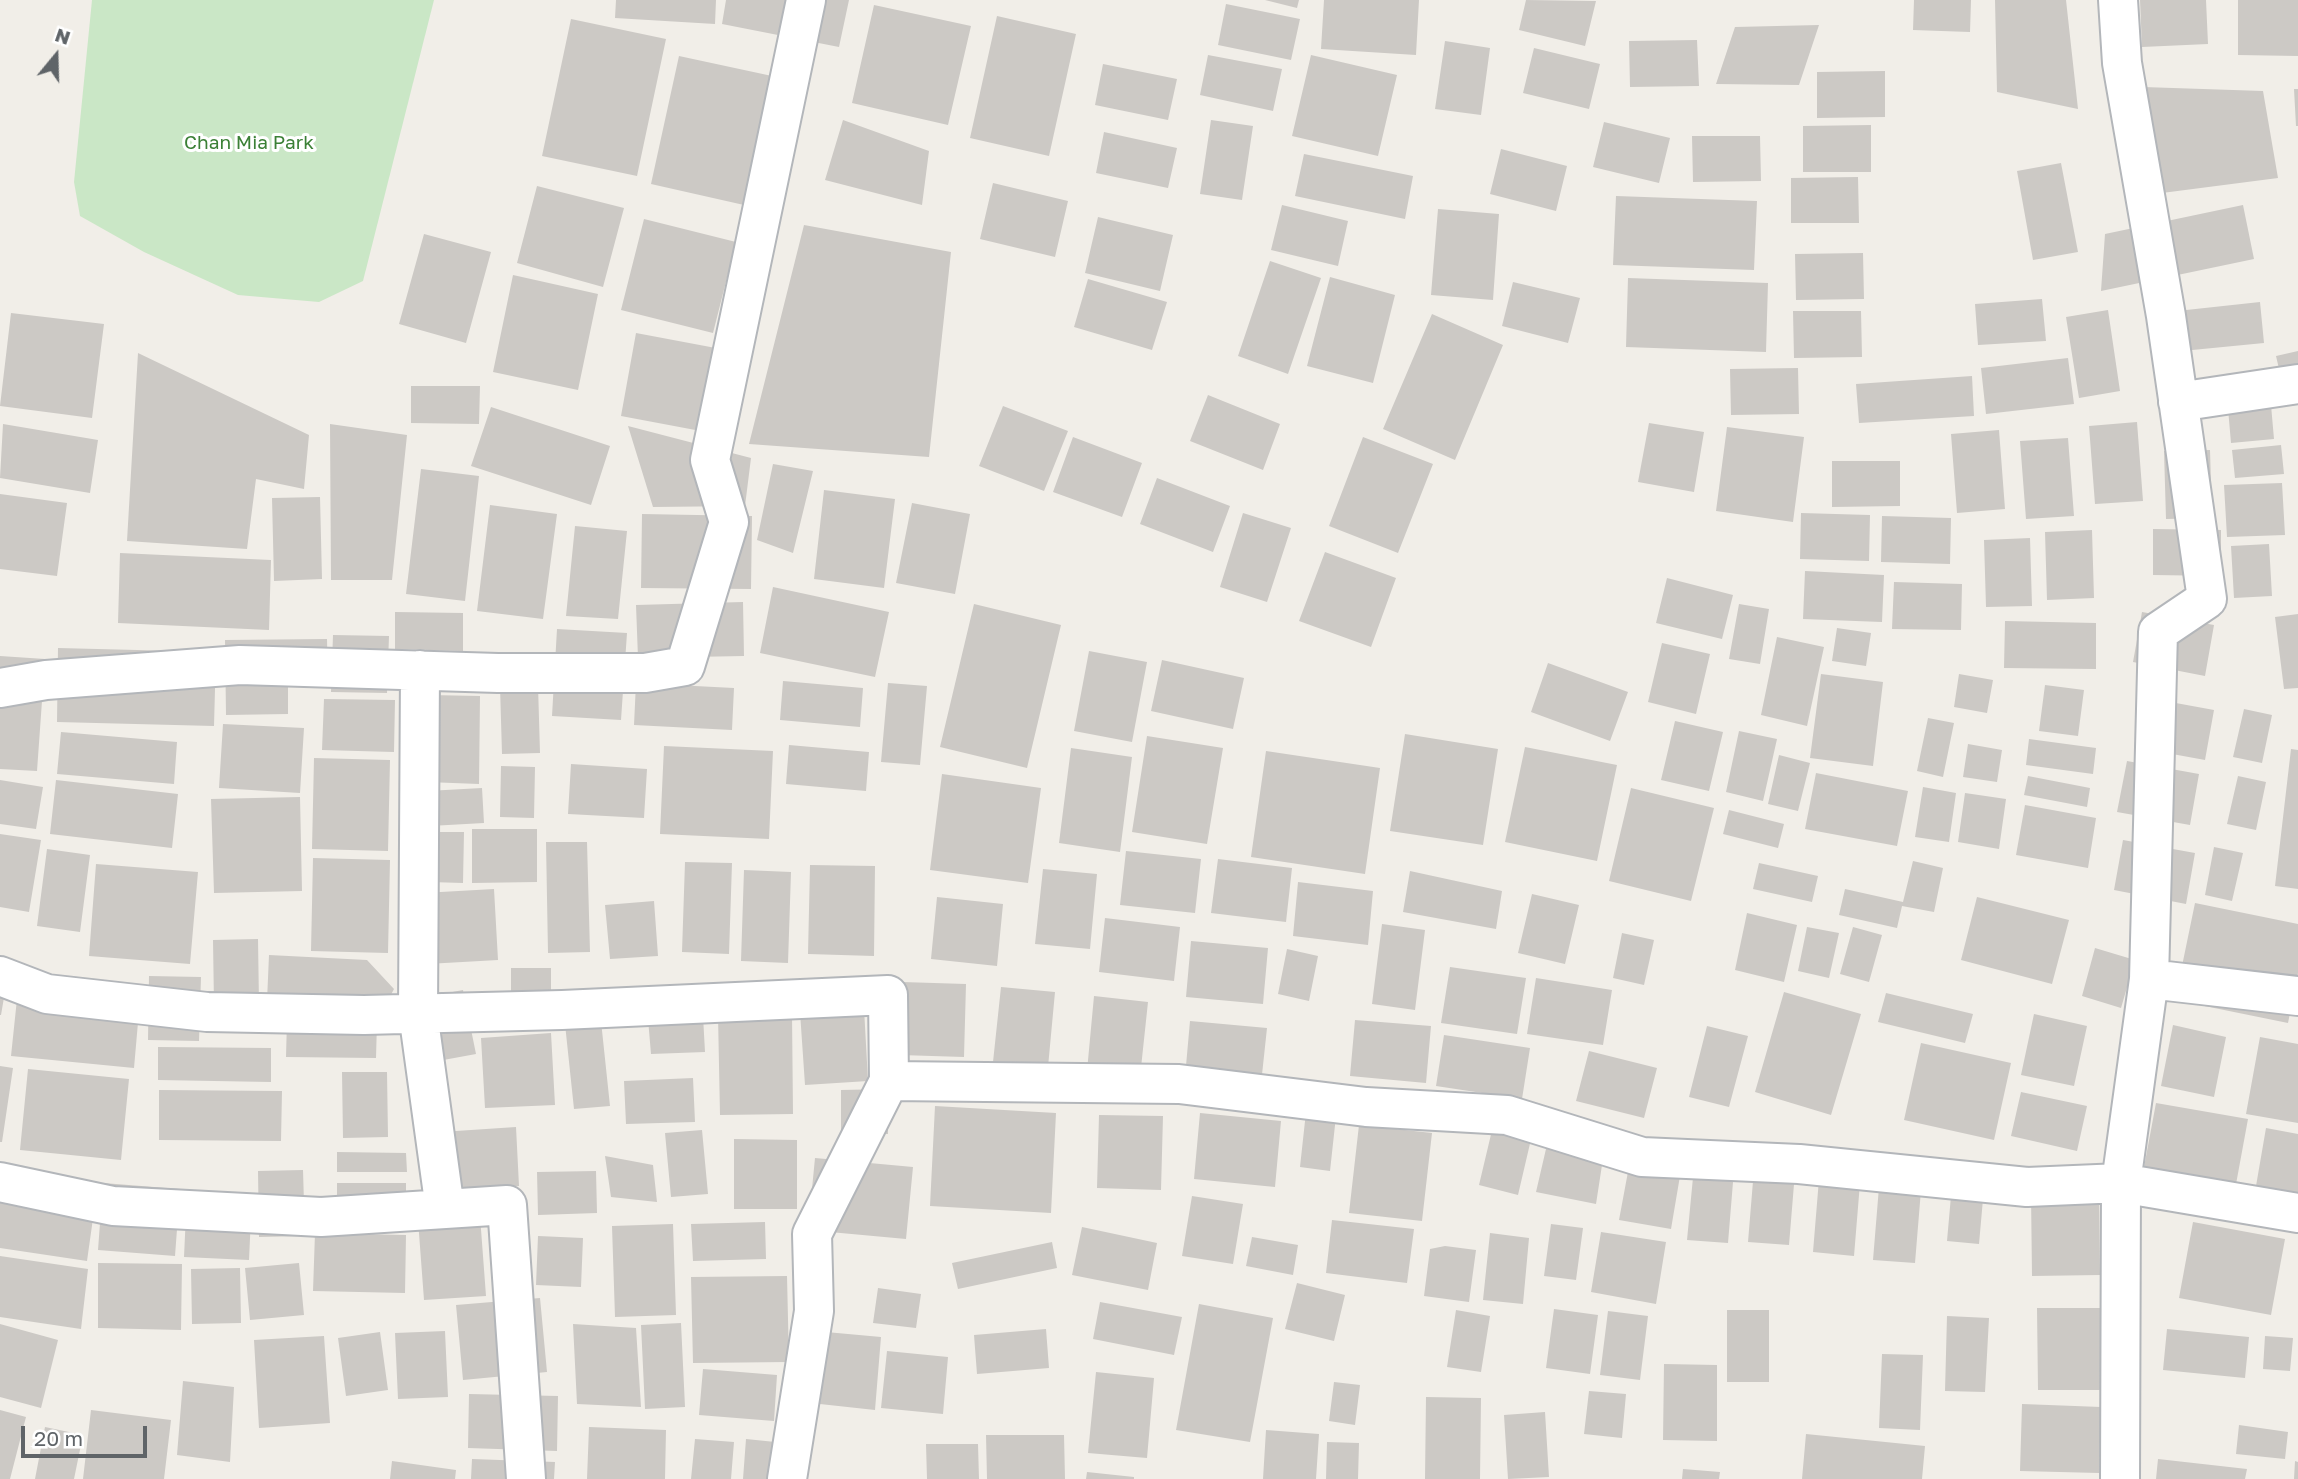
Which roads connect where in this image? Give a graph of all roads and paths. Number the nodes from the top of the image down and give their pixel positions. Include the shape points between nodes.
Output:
1 (806, 0) edge
2 (2118, 0) edge
3 (2298, 384) edge
4 (2178, 402) junction
5 (420, 670) junction
6 (0, 688) edge
7 (0, 976) edge
8 (2149, 979) junction
9 (2298, 996) edge
10 (418, 1013) junction
11 (889, 1081) junction
12 (0, 1182) edge
13 (2121, 1183) junction
14 (445, 1209) junction
15 (2298, 1213) edge
16 (526, 1479) edge
17 (787, 1479) edge
18 (2120, 1479) edge

1 - 5 street via 710,460 729,522 684,666 645,673
2 - 4 street via 2122,63
3 - 4 street
4 - 8 street via 2207,599 2158,632
5 - 6 street via 240,666 46,680
5 - 10 street
7 - 10 street via 47,994 207,1012
8 - 9 street
8 - 13 street
10 - 11 street via 888,995
10 - 14 street
11 - 13 street via 1179,1084 1366,1107 1507,1115 1642,1157 1799,1164 2027,1187
11 - 17 street via 812,1234 814,1311
12 - 14 street via 113,1206 321,1217
13 - 15 street
13 - 18 street
14 - 16 street via 507,1205

